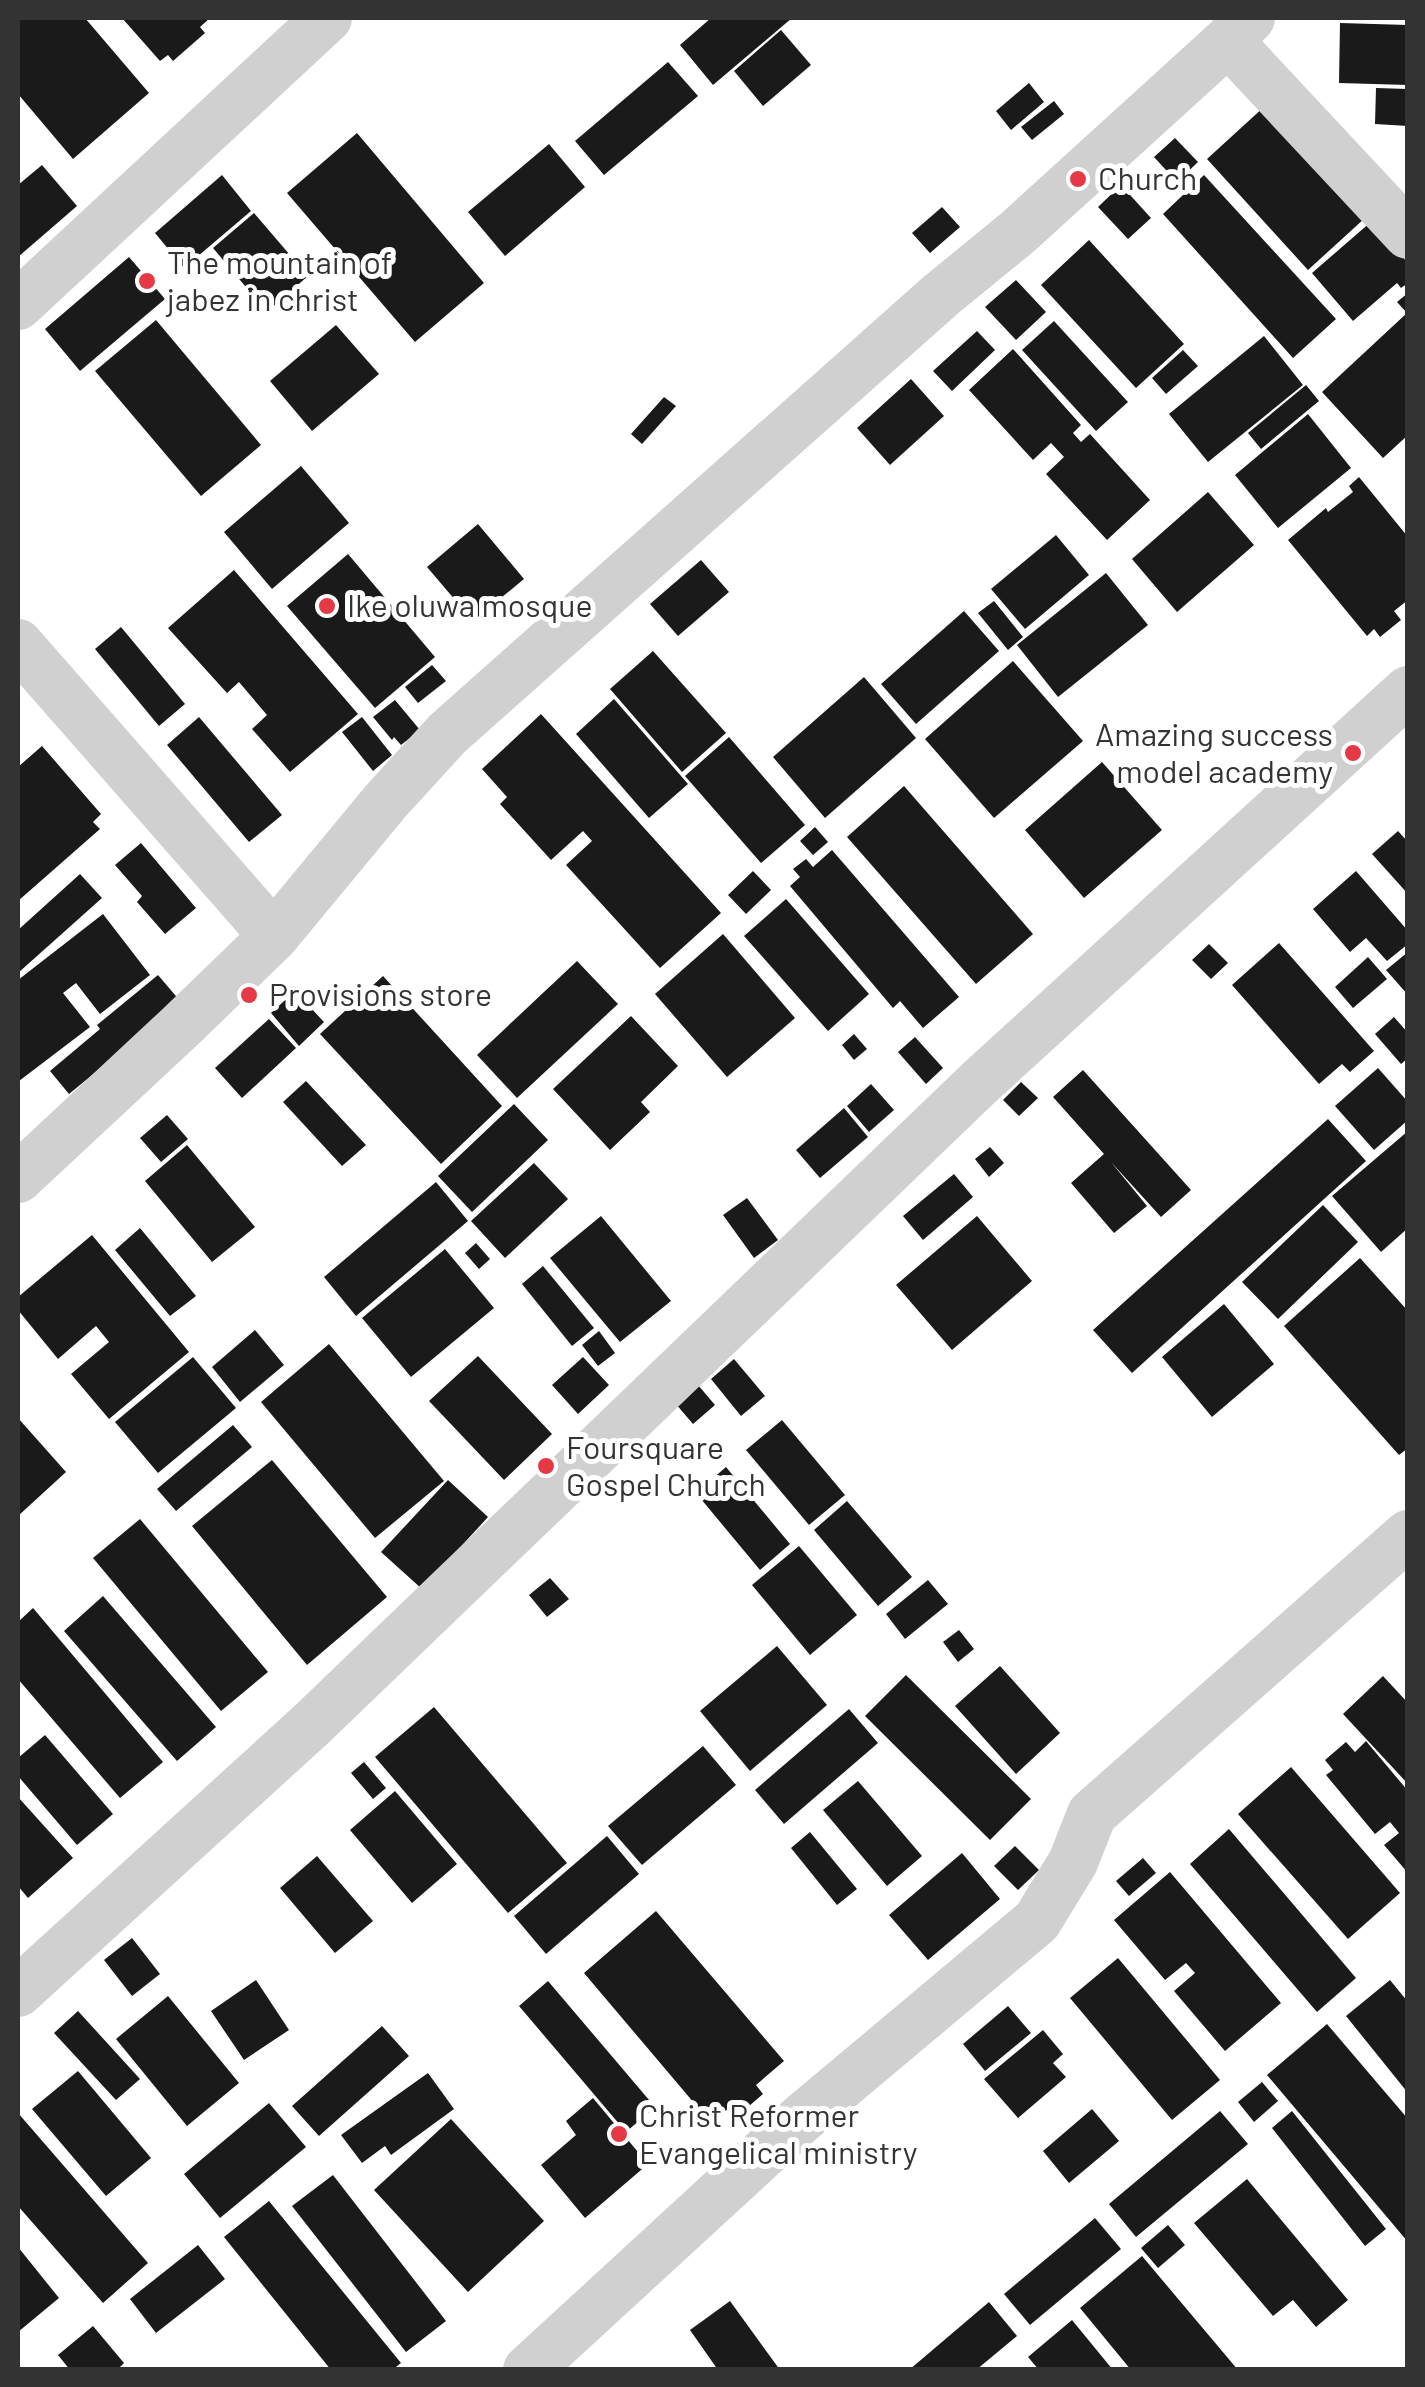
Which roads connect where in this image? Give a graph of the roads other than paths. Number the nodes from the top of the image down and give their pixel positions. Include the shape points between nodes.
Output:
1 (327, 18) edge
2 (1239, 29) edge
3 (1408, 234) edge
4 (18, 305) edge
5 (18, 644) edge
6 (1408, 691) edge
7 (274, 936) junction
8 (18, 1178) edge
9 (1408, 1535) edge
10 (18, 1992) edge
11 (528, 2370) edge

1 - 4 street
2 - 3 street
2 - 7 street via 447,734
5 - 7 street
6 - 10 street via 980,1082 326,1710
7 - 8 street
9 - 11 street via 1092,1814 1037,1921 802,2120

